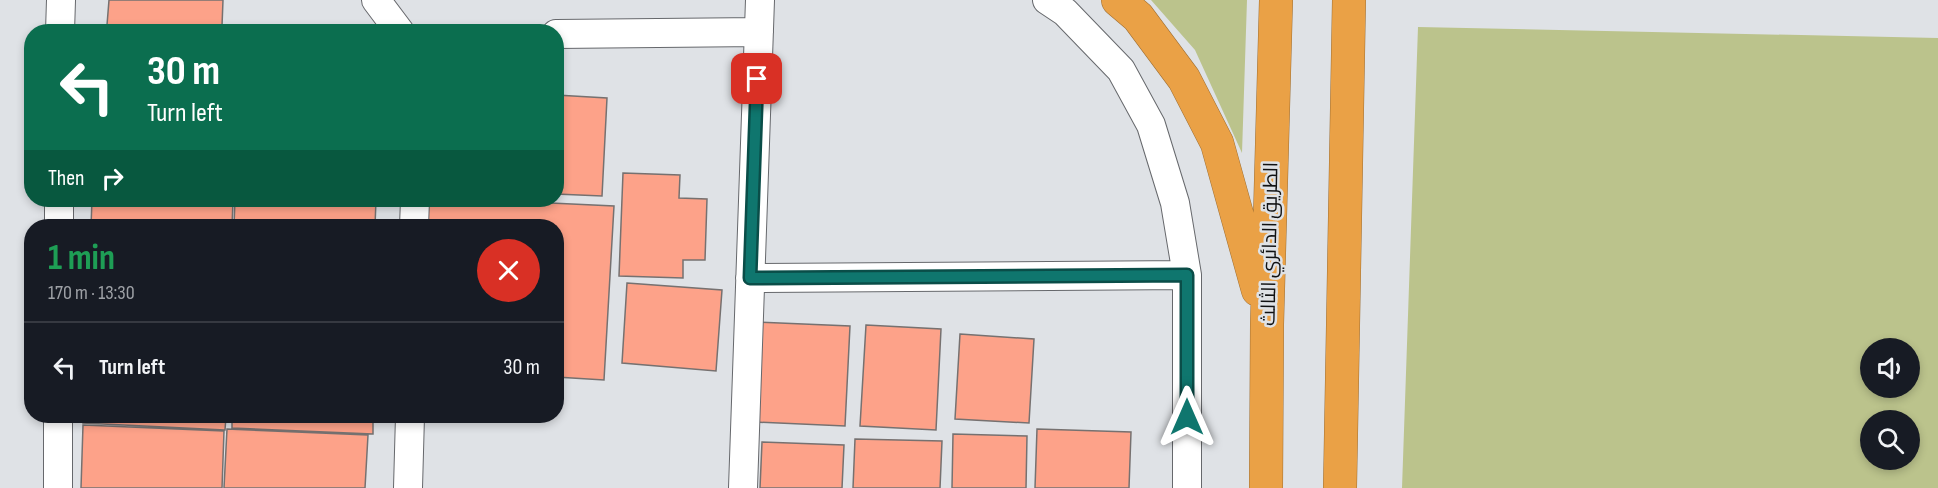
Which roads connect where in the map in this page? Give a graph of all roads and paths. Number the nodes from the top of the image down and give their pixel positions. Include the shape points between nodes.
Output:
1 (61, 0) edge
2 (375, 0) edge
3 (760, 0) edge
4 (1047, 0) edge
5 (1118, 0) edge
6 (1276, 0) edge
7 (1350, 0) edge
8 (60, 24) edge
9 (394, 24) edge
10 (759, 32) junction
11 (564, 34) edge
12 (1187, 275) junction
13 (750, 278) junction
14 (1267, 324) junction
15 (58, 423) edge
16 (410, 423) edge
17 (58, 488) edge
18 (408, 488) edge
19 (742, 488) edge
20 (1187, 488) edge
21 (1266, 488) edge
22 (1340, 488) edge

1 - 8 street
2 - 9 street
3 - 10 street
4 - 12 street via 1065,12 1121,70 1151,126 1175,203
5 - 14 highway via 1138,17 1184,80 1217,142
6 - 14 highway, الطريق الدائري الثالث
7 - 22 highway
10 - 11 street
10 - 13 street
12 - 13 street
12 - 20 street
13 - 19 street
14 - 21 highway, الطريق الدائري الثالث
15 - 17 street
16 - 18 street

